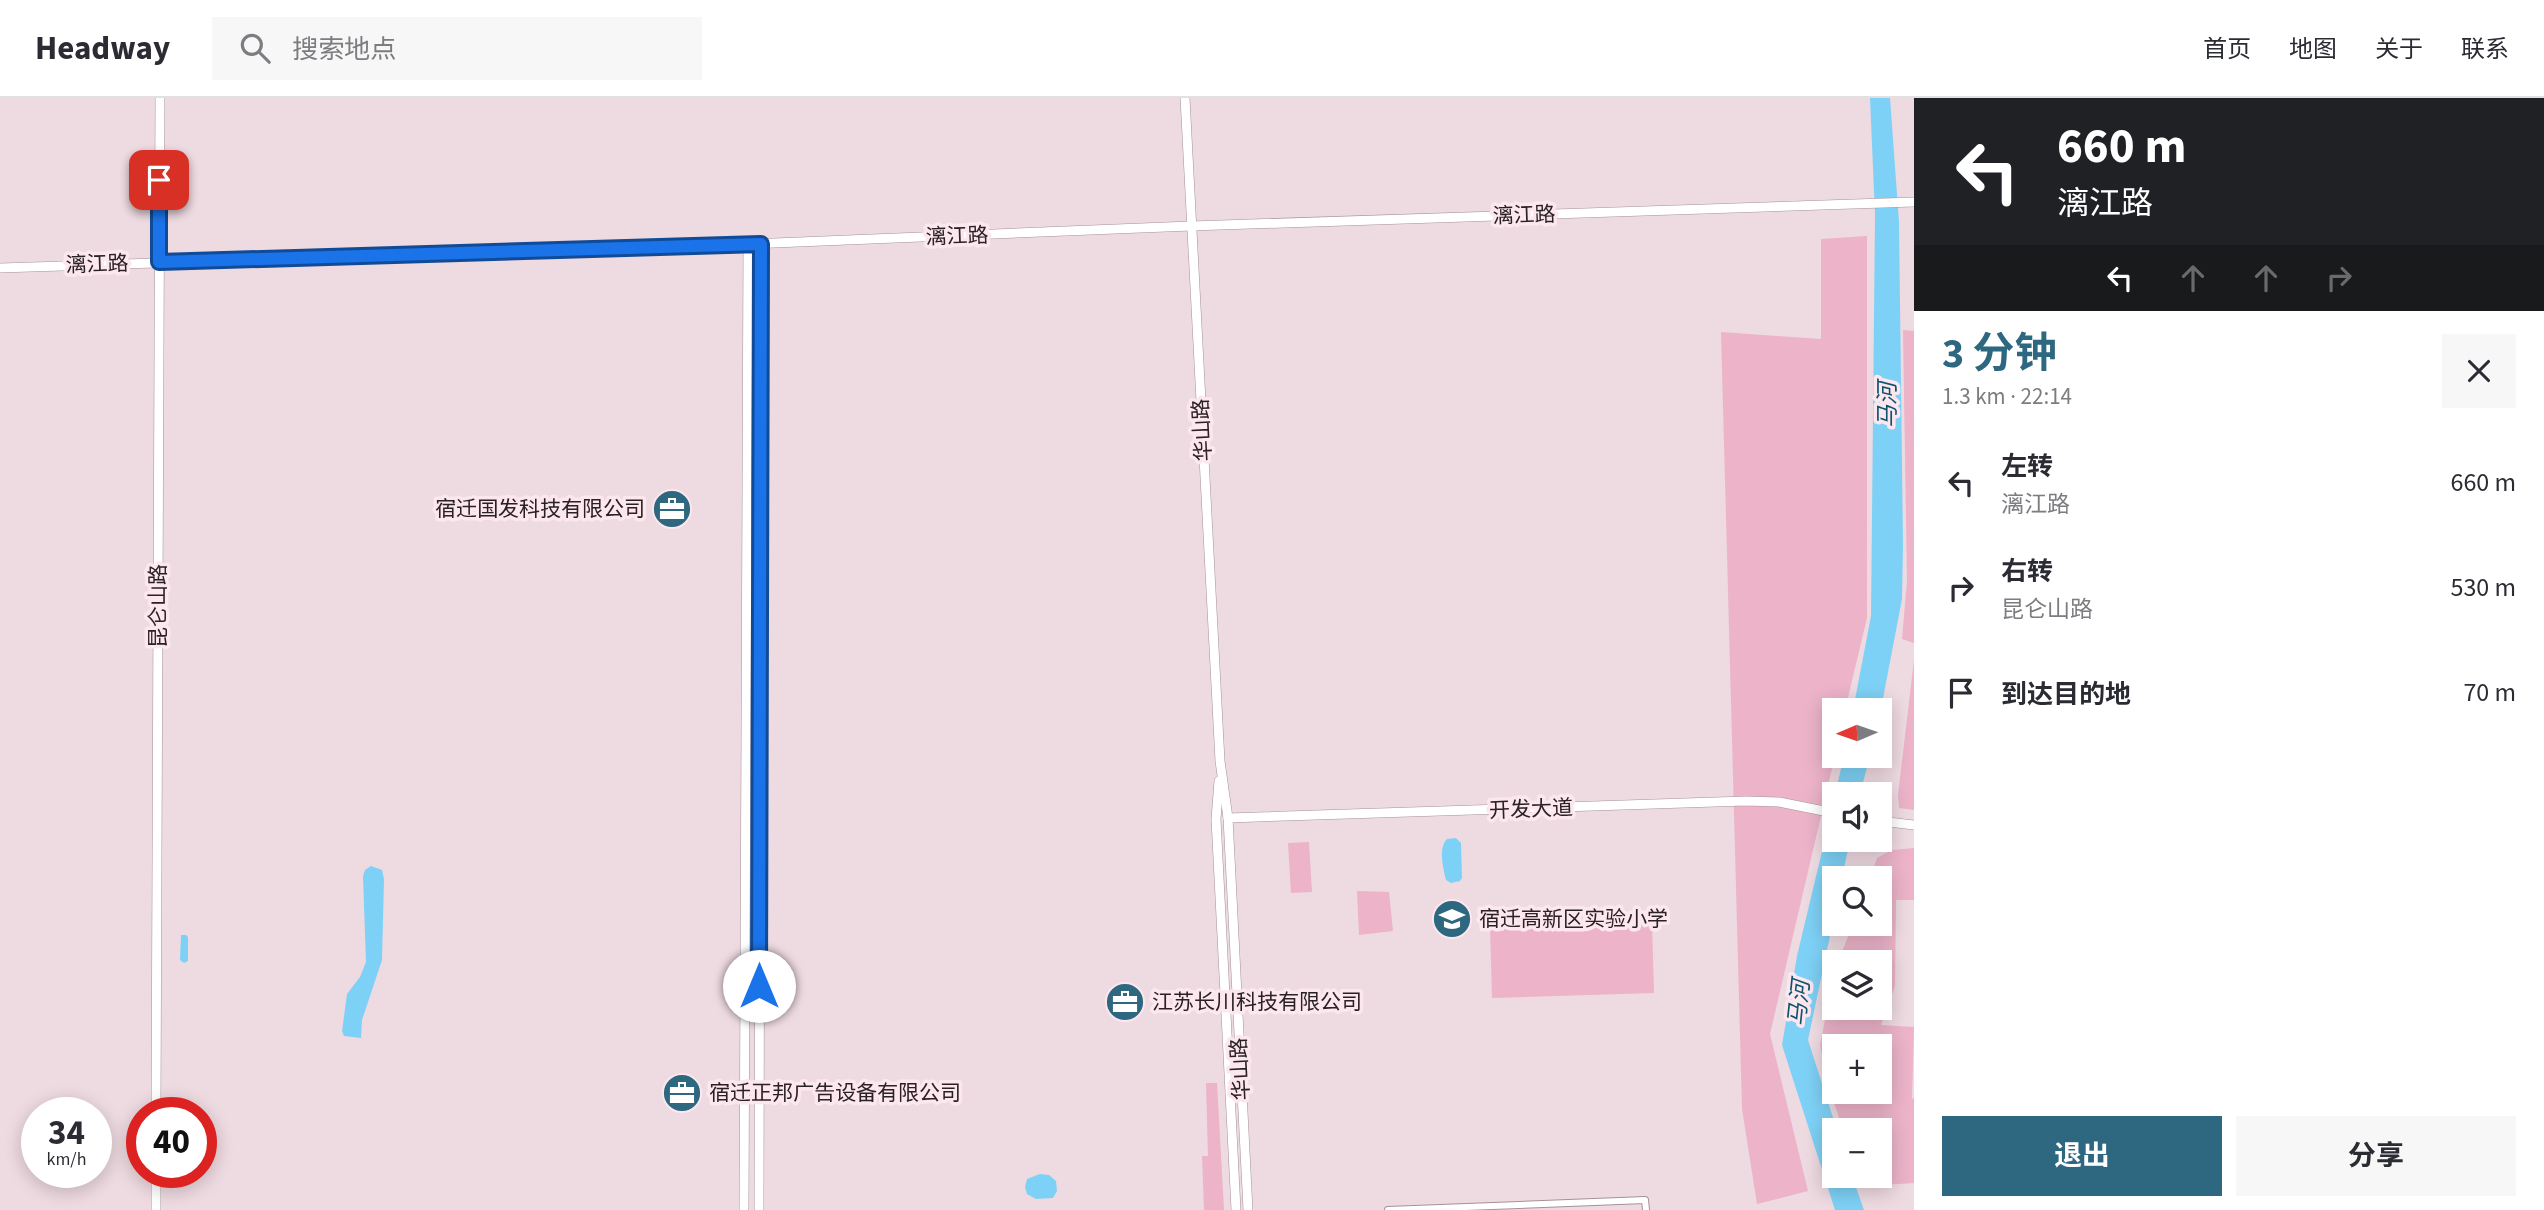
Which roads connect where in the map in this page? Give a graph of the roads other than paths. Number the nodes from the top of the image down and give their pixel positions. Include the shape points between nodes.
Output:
1 (160, 98) edge
2 (1185, 98) edge
3 (1911, 202) edge
4 (1191, 226) junction
5 (748, 244) junction
6 (761, 244) junction
7 (159, 262) junction
8 (0, 268) edge
9 (1220, 761) junction
10 (1822, 811) edge
11 (1228, 818) junction
12 (1892, 822) edge
13 (1914, 825) edge
14 (156, 1097) edge
15 (156, 1188) edge
16 (156, 1210) edge
17 (744, 1210) edge
18 (759, 1210) edge
19 (1236, 1210) edge
20 (1248, 1210) edge
21 (1388, 1210) edge
22 (1646, 1210) edge

1 - 7 street, 昆仑山路
2 - 4 street, 华山路
3 - 4 street, 漓江路
4 - 6 street, 漓江路
4 - 9 street, 华山路
5 - 6 street, 漓江路
5 - 7 street, 漓江路
5 - 17 street
6 - 18 street
7 - 8 street, 漓江路
7 - 14 street, 昆仑山路
9 - 11 street, 华山路
9 - 19 street, 华山路 via 1216,819
10 - 11 street, 开发大道 via 1746,801
11 - 20 street, 华山路
12 - 13 street
15 - 16 street
21 - 22 street via 1645,1200

